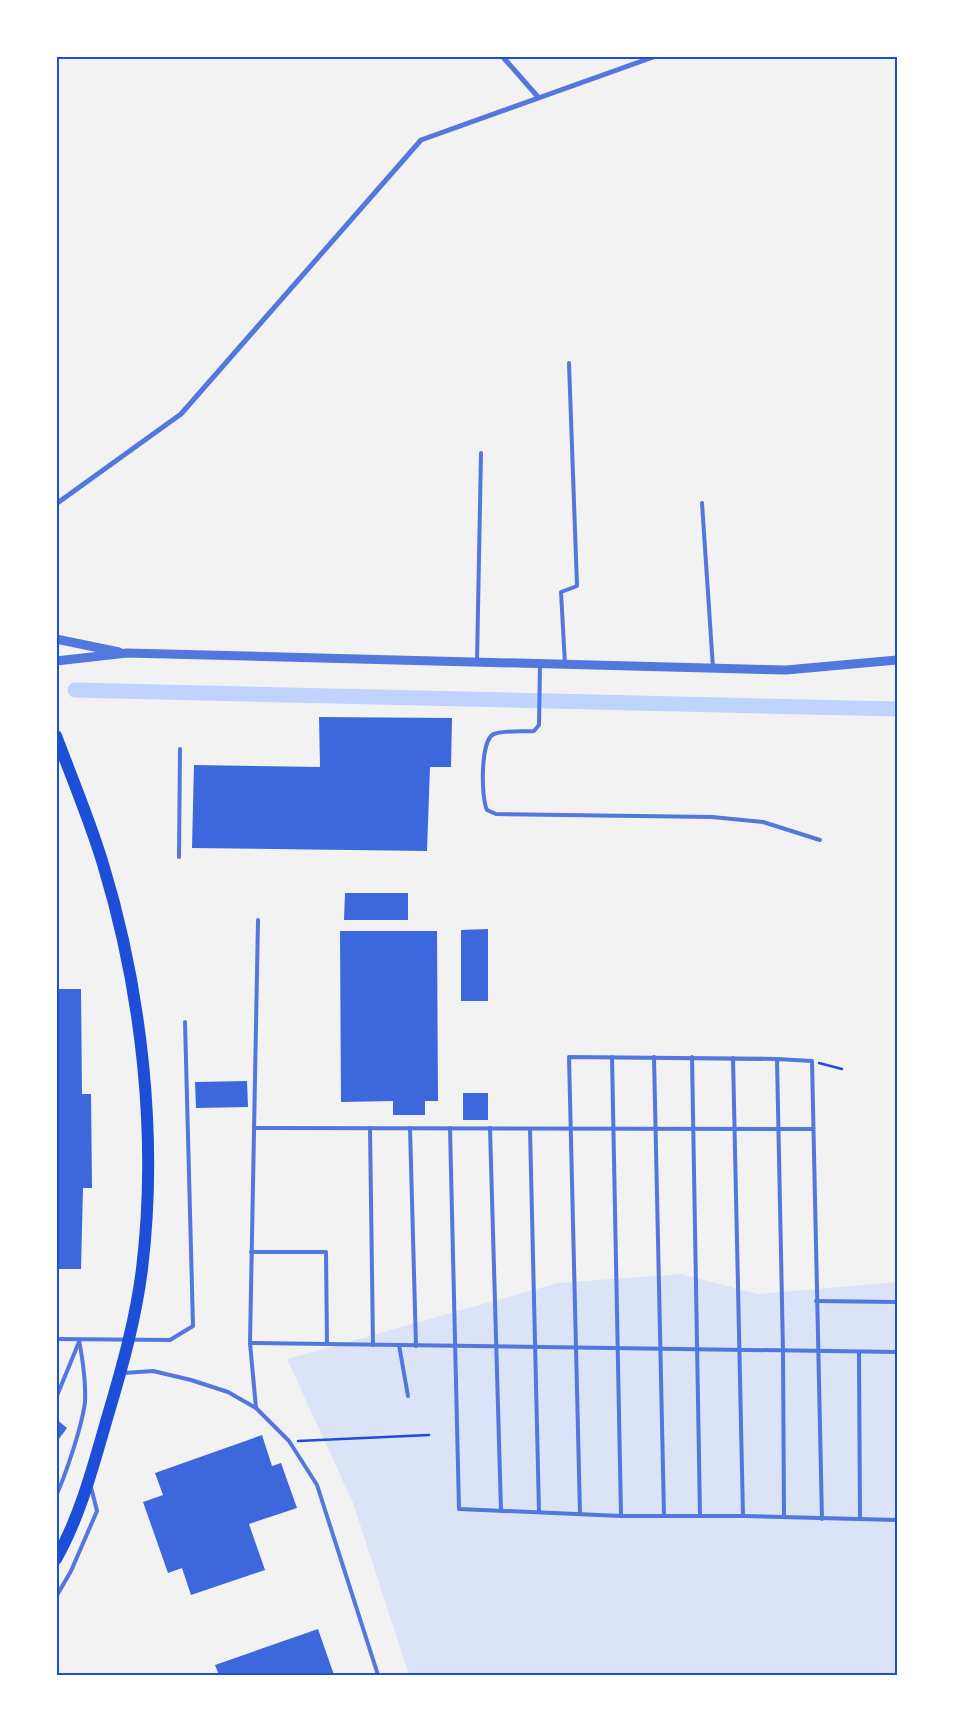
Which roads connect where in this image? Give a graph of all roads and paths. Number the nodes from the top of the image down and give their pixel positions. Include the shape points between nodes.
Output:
1 (502, 56) edge
2 (656, 56) edge
3 (538, 97) junction
4 (569, 363) dead end
5 (481, 453) dead end
6 (702, 503) dead end
7 (56, 504) edge
8 (56, 640) edge
9 (127, 653) junction
10 (897, 660) edge
11 (56, 661) edge
12 (477, 662) junction
13 (540, 664) junction
14 (565, 664) junction
15 (713, 668) junction
16 (56, 736) edge
17 (180, 749) dead end
18 (820, 840) dead end
19 (179, 857) dead end
20 (258, 920) dead end
21 (185, 1022) dead end
22 (612, 1057) junction
23 (654, 1057) junction
24 (692, 1058) junction
25 (733, 1058) junction
26 (777, 1059) junction
27 (812, 1061) junction
28 (842, 1069) dead end
29 (254, 1128) junction
30 (370, 1128) junction
31 (410, 1128) junction
32 (450, 1128) junction
33 (490, 1128) junction
34 (530, 1129) junction
35 (573, 1129) junction
36 (614, 1129) junction
37 (655, 1129) junction
38 (692, 1129) junction
39 (736, 1129) junction
40 (779, 1129) junction
41 (812, 1129) junction
42 (251, 1252) junction
43 (816, 1301) junction
44 (897, 1302) edge
45 (56, 1339) edge
46 (79, 1340) junction
47 (127, 1341) junction
48 (250, 1344) junction
49 (327, 1344) junction
50 (373, 1345) junction
51 (399, 1346) junction
52 (416, 1346) junction
53 (455, 1346) junction
54 (495, 1347) junction
55 (534, 1347) junction
56 (576, 1348) junction
57 (619, 1348) junction
58 (660, 1349) junction
59 (698, 1350) junction
60 (739, 1350) junction
61 (783, 1351) junction
62 (818, 1351) junction
63 (897, 1352) edge
64 (859, 1353) junction
65 (120, 1373) junction
66 (408, 1396) dead end
67 (56, 1398) edge
68 (256, 1408) junction
69 (429, 1435) dead end
70 (289, 1441) junction
71 (89, 1480) junction
72 (56, 1496) edge
73 (501, 1511) junction
74 (539, 1512) junction
75 (580, 1514) junction
76 (664, 1515) junction
77 (700, 1515) junction
78 (621, 1516) junction
79 (743, 1516) junction
80 (784, 1516) junction
81 (822, 1519) junction
82 (860, 1519) junction
83 (897, 1520) edge
84 (56, 1559) edge
85 (56, 1597) edge
86 (378, 1675) edge

1 - 3 street
2 - 3 street
3 - 7 street via 420,140 182,414
4 - 14 lane via 577,586 561,592
5 - 12 lane
6 - 15 lane
8 - 9 street
9 - 11 street
9 - 12 street
10 - 15 street via 786,670
12 - 13 street
13 - 14 street
13 - 18 lane via 539,725 534,731 493,734 488,740 483,802 487,810 496,814 712,817 763,822
14 - 15 street
16 - 47 main road via 103,864 134,994 146,1104 147,1194 142,1271
17 - 19 lane
20 - 29 lane
21 - 47 lane via 193,1326 170,1340
22 - 23 lane
22 - 35 lane via 569,1057
22 - 36 lane
23 - 24 lane
23 - 37 lane
24 - 25 lane
24 - 38 lane
25 - 26 lane
25 - 39 lane
26 - 27 lane
26 - 40 lane
27 - 28 path
27 - 41 lane
29 - 30 lane
29 - 42 lane
30 - 31 lane
30 - 50 lane
31 - 32 lane
31 - 52 lane
32 - 33 lane
32 - 53 lane
33 - 34 lane
33 - 54 lane
34 - 35 lane
34 - 55 lane
35 - 36 lane
35 - 56 lane
36 - 37 lane
36 - 57 lane
37 - 38 lane
37 - 58 lane
38 - 39 lane
38 - 59 lane
39 - 40 lane
39 - 60 lane
40 - 41 lane
40 - 61 lane
41 - 43 lane
42 - 48 lane
42 - 49 lane via 326,1252
43 - 44 lane
43 - 62 lane
45 - 46 lane
46 - 47 lane
46 - 67 lane
46 - 72 lane via 85,1377 84,1404
47 - 65 main road
48 - 49 lane
48 - 68 lane
49 - 50 lane
50 - 51 lane
51 - 52 lane
51 - 66 lane
52 - 53 lane
53 - 54 lane
53 - 73 lane via 459,1508
54 - 55 lane
54 - 73 lane
55 - 56 lane
55 - 74 lane
56 - 57 lane
56 - 75 lane
57 - 58 lane
57 - 78 lane
58 - 59 lane
58 - 76 lane
59 - 60 lane
59 - 77 lane
60 - 61 lane
60 - 79 lane
61 - 62 lane
61 - 80 lane
62 - 64 lane
62 - 81 lane
63 - 64 lane
64 - 82 lane
65 - 68 lane via 153,1371 191,1380 228,1392
65 - 71 main road
68 - 70 lane
69 - 70 path
70 - 86 lane via 317,1485
71 - 84 main road
71 - 85 lane via 97,1511
73 - 74 lane
74 - 75 lane
75 - 78 lane
76 - 77 lane
76 - 78 lane
77 - 79 lane
79 - 80 lane
80 - 81 lane
81 - 82 lane
82 - 83 lane

